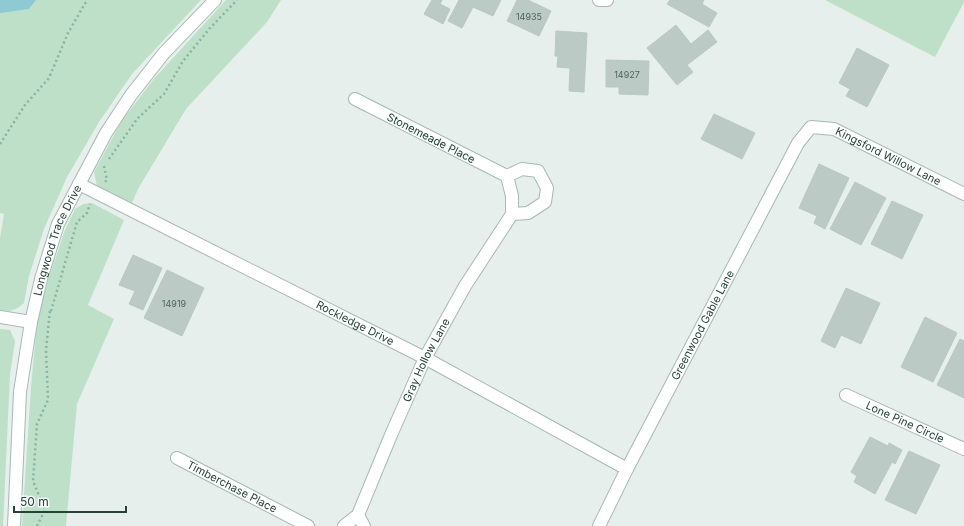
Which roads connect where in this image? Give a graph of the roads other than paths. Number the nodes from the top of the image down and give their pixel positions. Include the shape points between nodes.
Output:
1 (215, 0) edge
2 (599, 0) edge
3 (607, 0) edge
4 (355, 99) dead end
5 (811, 127) joint
6 (507, 176) junction
7 (79, 184) junction
8 (964, 194) edge
9 (512, 214) junction
10 (0, 317) edge
11 (31, 322) junction
12 (425, 358) junction
13 (846, 395) dead end
14 (964, 448) edge
15 (176, 458) dead end
16 (627, 469) junction
17 (358, 515) junction
18 (14, 526) edge
19 (308, 526) edge
20 (344, 526) edge
21 (364, 526) edge
22 (599, 526) edge

1 - 7 street, Longwood Trace Drive via 164,53 131,95 106,133
2 - 3 street
4 - 6 street, Stonemeade Place
5 - 8 street, Kingsford Willow Lane via 834,129
5 - 16 street, Greenwood Gable Lane via 798,143
6 - 9 street via 512,196
6 - 9 street via 522,169 538,171 547,188 545,202 528,212
7 - 11 street, Longwood Trace Drive via 58,224
7 - 12 street, Rockledge Drive
9 - 12 street, Gray Hollow Lane via 465,286
10 - 11 street
11 - 18 street, Longwood Trace Drive via 20,392
12 - 16 street, Rockledge Drive
12 - 17 street, Gray Hollow Lane
13 - 14 street, Lone Pine Circle
15 - 19 street, Timberchase Place
16 - 22 street, Greenwood Gable Lane
17 - 20 street, Gray Hollow Lane
17 - 21 street

